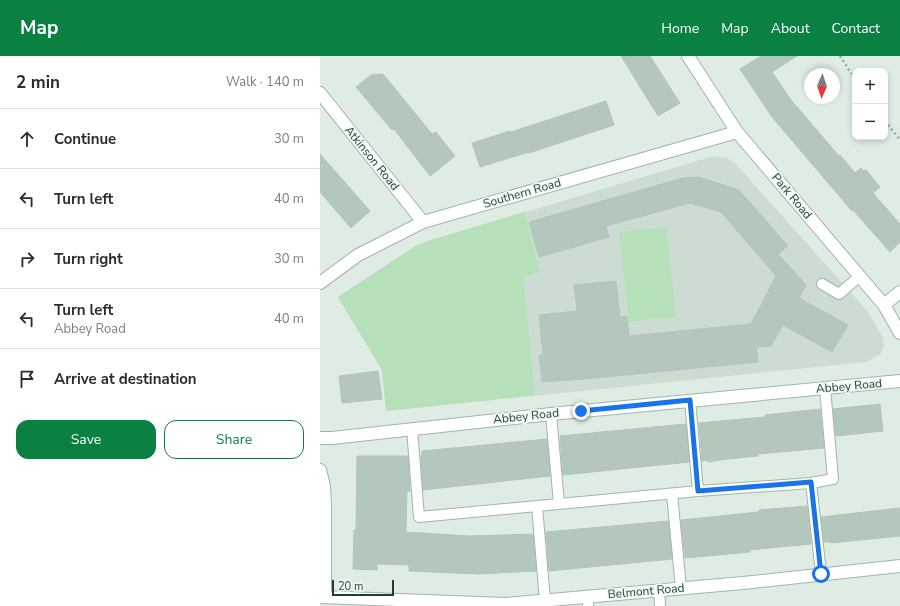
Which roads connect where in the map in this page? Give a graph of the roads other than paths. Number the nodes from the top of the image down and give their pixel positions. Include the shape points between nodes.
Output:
1 (688, 56) edge
2 (320, 93) edge
3 (737, 132) junction
4 (423, 222) junction
5 (860, 276) junction
6 (320, 283) edge
7 (822, 284) dead end
8 (900, 292) edge
9 (884, 305) junction
10 (900, 333) edge
11 (900, 381) edge
12 (825, 388) junction
13 (690, 400) junction
14 (551, 414) junction
15 (412, 429) junction
16 (320, 438) edge
17 (320, 470) edge
18 (811, 482) junction
19 (698, 491) junction
20 (672, 494) junction
21 (559, 504) junction
22 (537, 506) junction
23 (900, 566) edge
24 (821, 574) junction
25 (681, 588) junction
26 (659, 590) junction
27 (323, 597) edge
28 (545, 601) junction
29 (588, 601) edge
30 (453, 604) edge
31 (660, 606) edge

1 - 3 street, Park Road
2 - 4 street, Atkinson Road
3 - 4 street, Southern Road
3 - 5 street, Park Road
4 - 6 street, Southern Road via 358,255
5 - 7 lane via 839,294
5 - 9 street, Park Road
8 - 9 street
9 - 10 street, Park Road
11 - 12 street, Abbey Road
12 - 13 street, Abbey Road
12 - 18 lane via 833,479
13 - 14 street, Abbey Road
13 - 19 lane
14 - 15 street, Abbey Road
14 - 21 lane
15 - 16 street, Abbey Road
15 - 22 lane via 419,517
17 - 27 street via 326,506
18 - 19 lane
18 - 24 lane
19 - 20 lane
20 - 21 lane
20 - 25 lane
21 - 22 lane
22 - 28 lane
23 - 24 street, Belmont Road
24 - 25 street, Belmont Road
25 - 26 street, Belmont Road
26 - 29 street, Belmont Road
26 - 31 lane
27 - 30 street, Belmont Road
28 - 29 street, Belmont Road
28 - 30 street, Belmont Road

